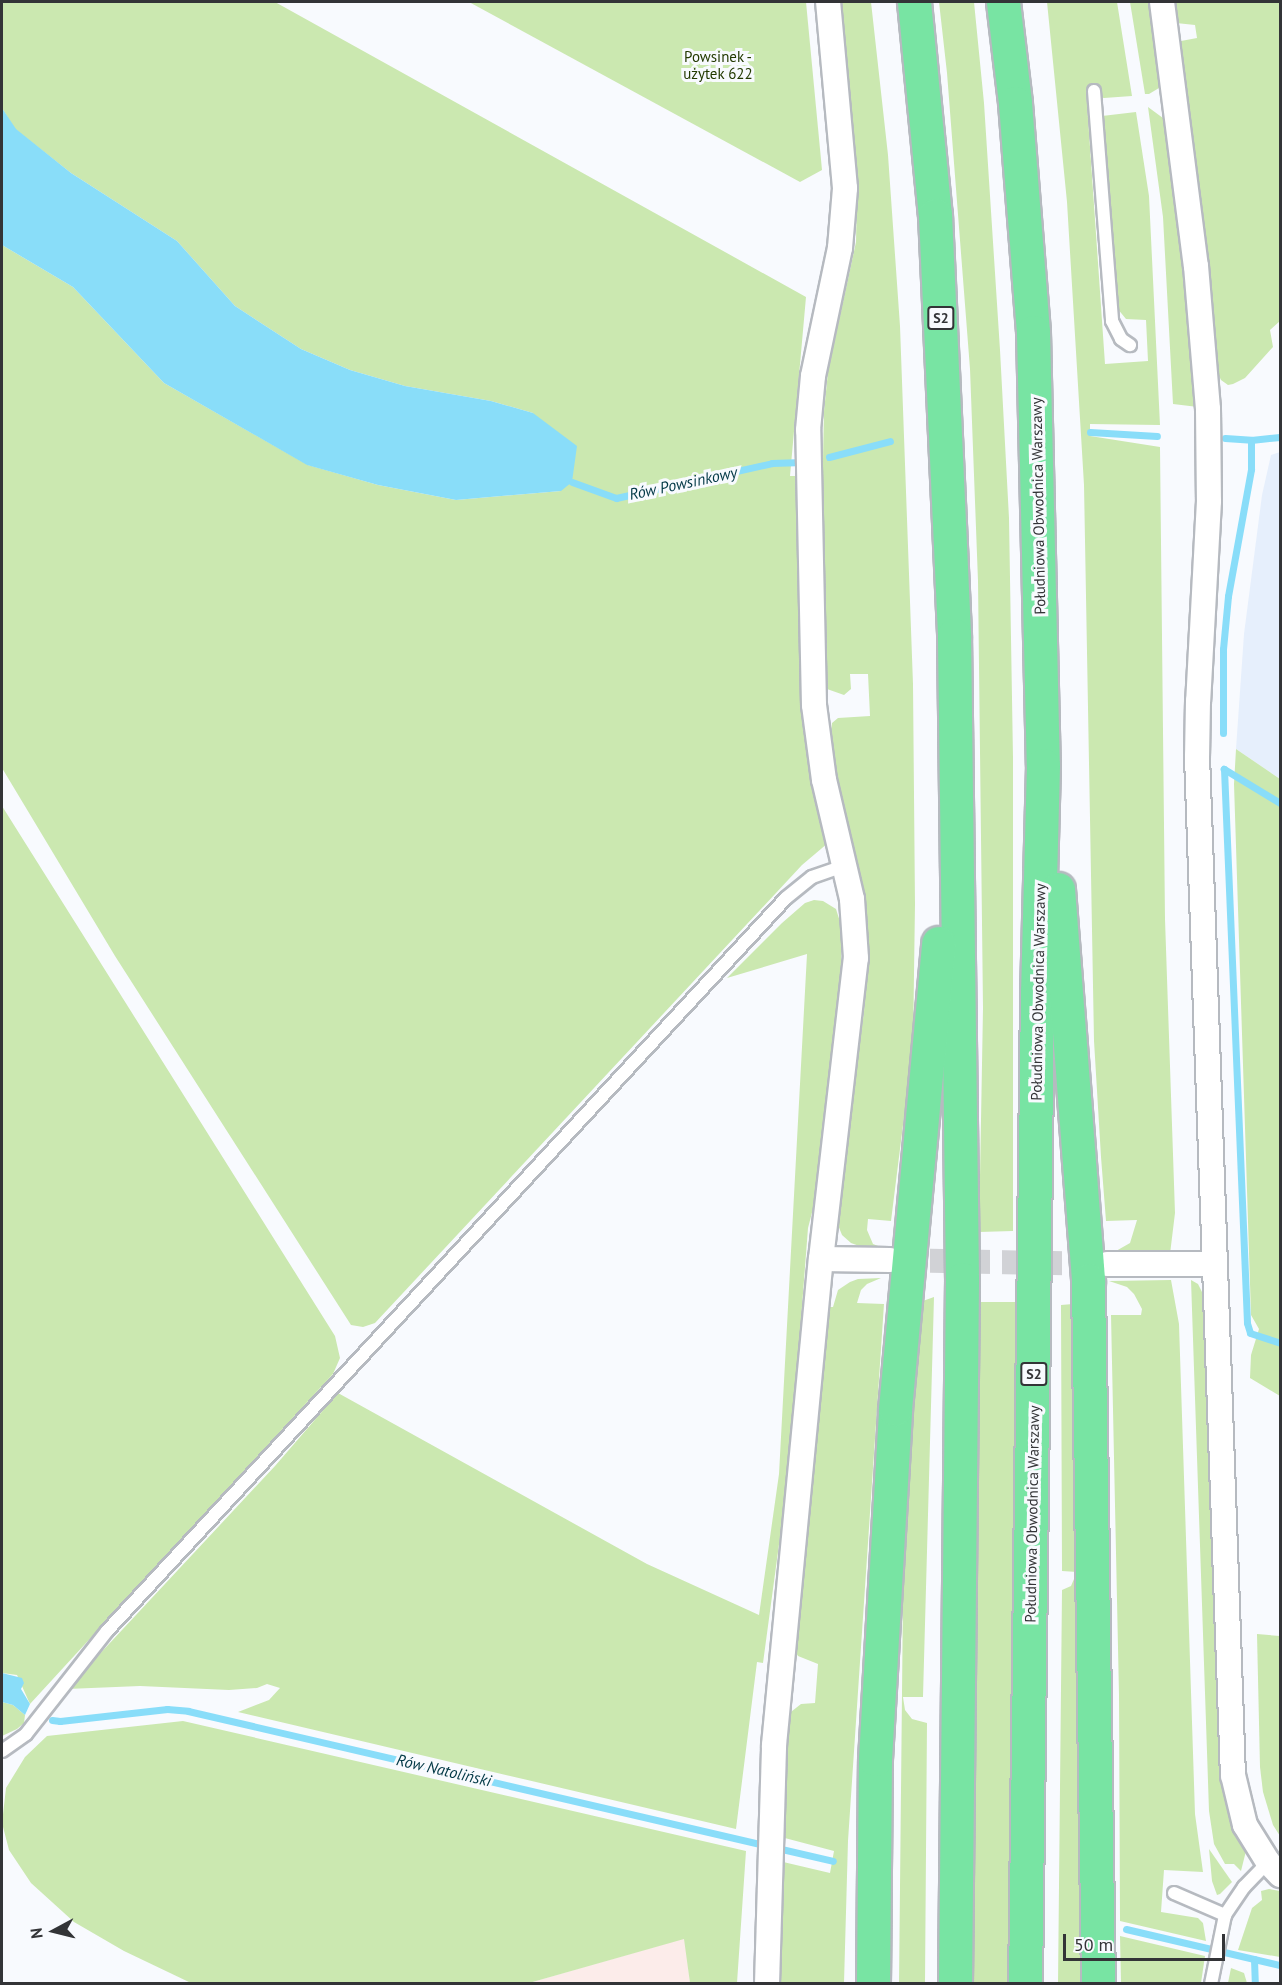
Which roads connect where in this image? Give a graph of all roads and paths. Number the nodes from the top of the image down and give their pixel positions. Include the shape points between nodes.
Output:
1 (828, 2) edge
2 (914, 2) edge
3 (1004, 2) edge
4 (1162, 2) edge
5 (1094, 91) dead end
6 (1130, 345) dead end
7 (1043, 765) junction
8 (956, 792) junction
9 (844, 866) junction
10 (821, 1259) junction
11 (890, 1260) tunnel mouth
12 (1107, 1264) tunnel mouth
13 (1215, 1264) junction
14 (2, 1751) edge
15 (1274, 1869) edge
16 (1174, 1893) dead end
17 (1225, 1915) junction
18 (1212, 1977) edge
19 (767, 1983) edge
20 (873, 1983) edge
21 (955, 1983) edge
22 (1025, 1983) edge
23 (1098, 1983) edge

1 - 9 street via 845,188 840,248 813,376 809,419 810,582 814,717
2 - 8 highway, S2 via 943,358 954,624
3 - 7 highway, Południowa Obwodnica Warszawy / S2 via 1033,332
4 - 13 street via 1199,290 1208,409 1209,501 1197,756
5 - 6 lane via 1112,321 1121,339
7 - 22 highway, Południowa Obwodnica Warszawy / S2
7 - 23 highway via 1060,906 1088,1270
8 - 20 highway via 895,1409 875,1759
8 - 21 highway, S2 via 962,1279
9 - 10 street via 852,899 856,958
9 - 14 lane via 812,877 786,898 107,1630 26,1734
10 - 11 street
10 - 19 street via 774,1745
12 - 13 street
13 - 15 street via 1233,1775 1245,1825
15 - 17 lane via 1244,1887
16 - 17 lane
17 - 18 lane

